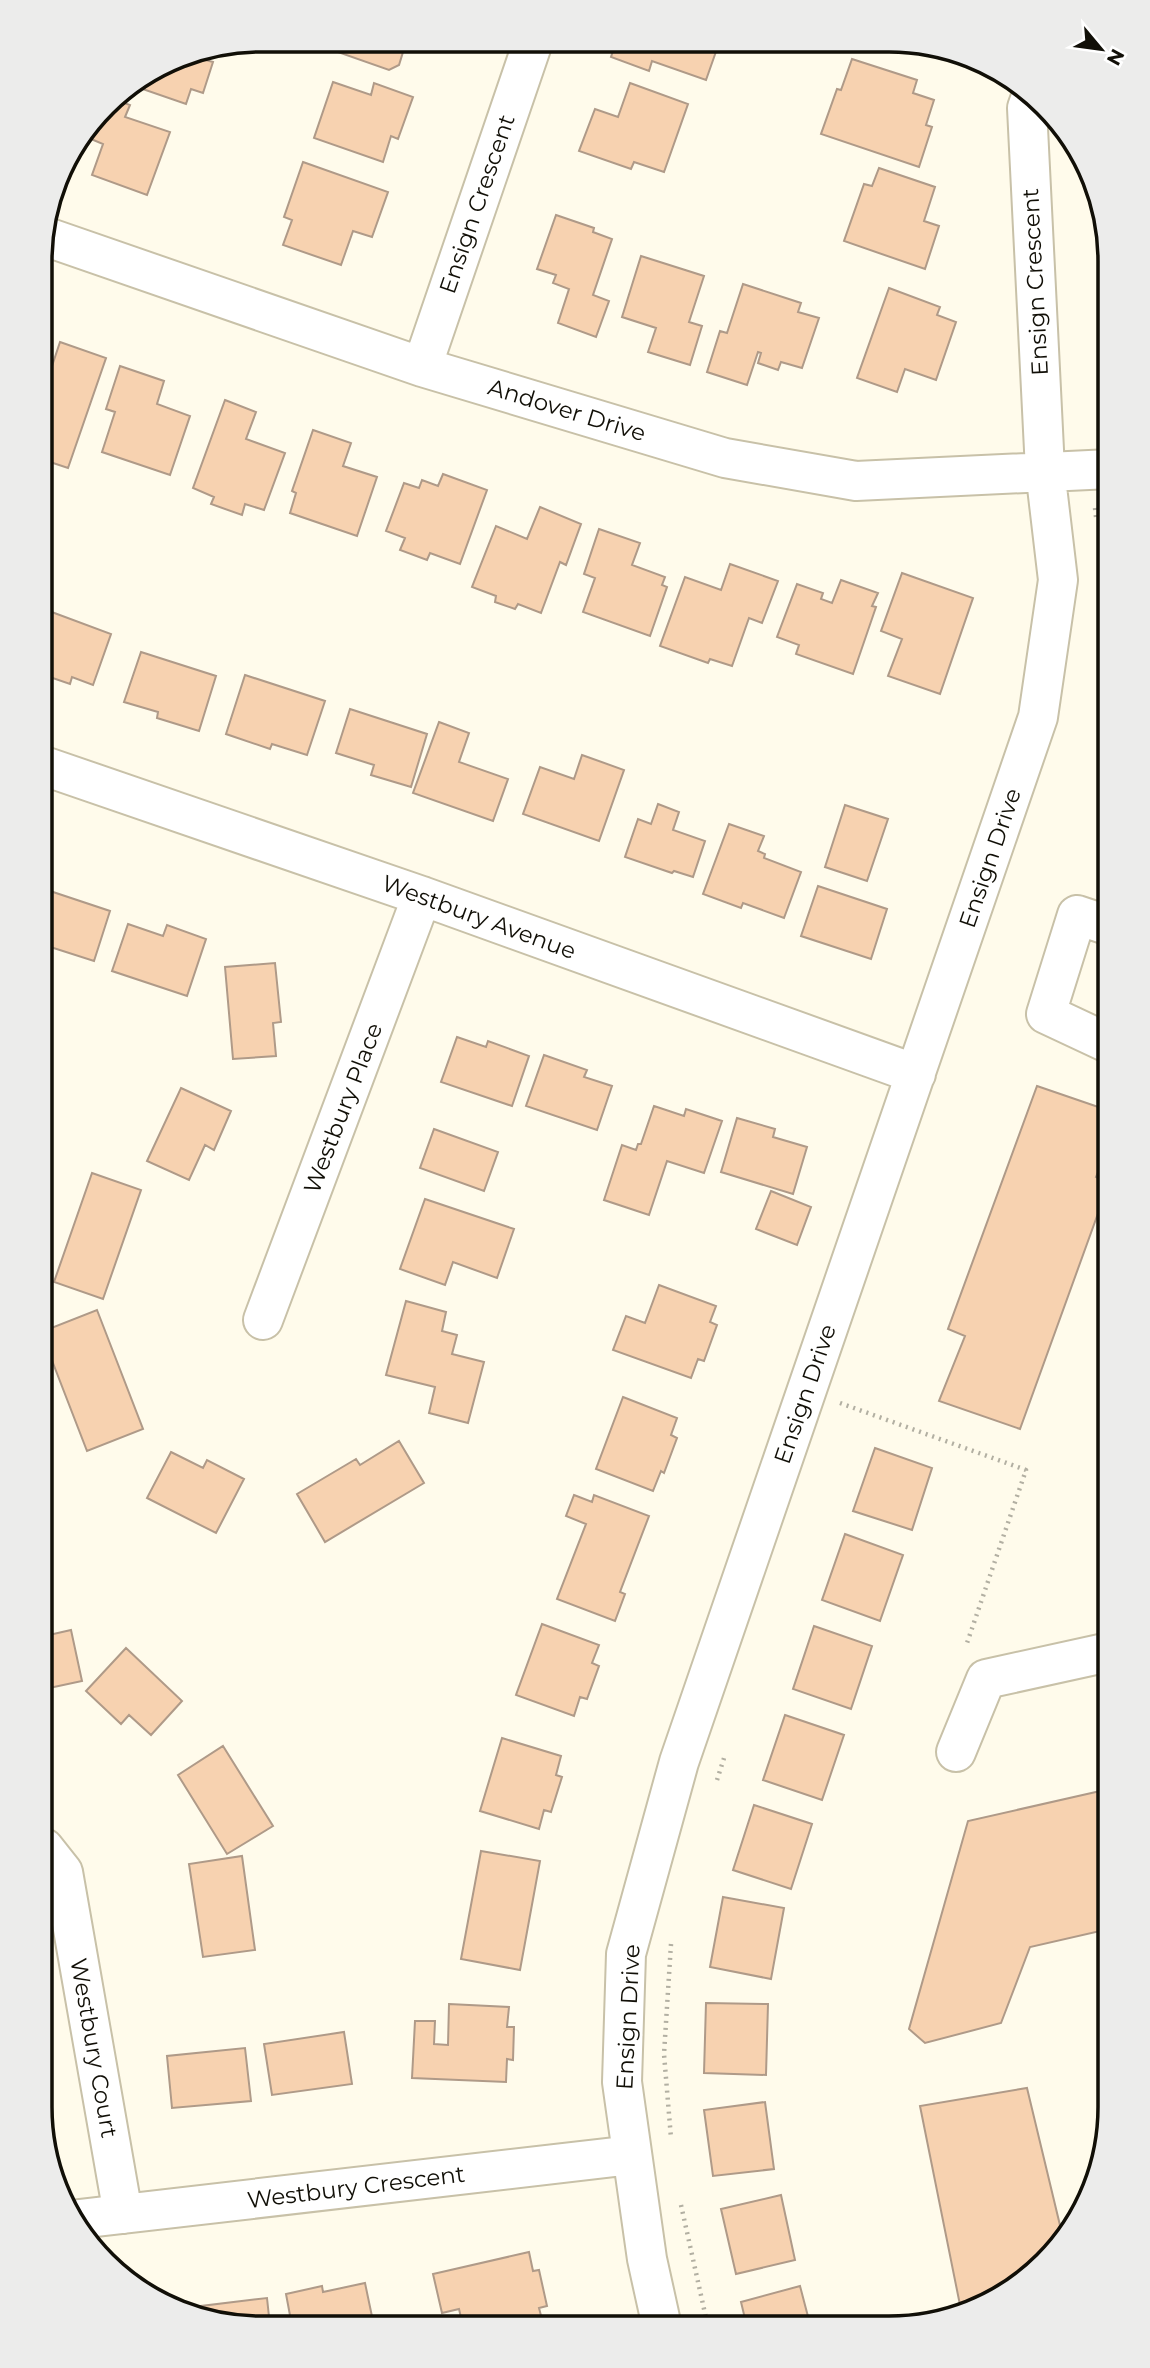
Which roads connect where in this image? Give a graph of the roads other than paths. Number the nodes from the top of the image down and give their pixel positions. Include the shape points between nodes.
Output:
1 (529, 53) edge
2 (1028, 106) edge
3 (54, 239) edge
4 (422, 367) junction
5 (1098, 468) edge
6 (1045, 470) junction
7 (53, 769) edge
8 (422, 896) junction
9 (1098, 922) edge
10 (1098, 1038) edge
11 (916, 1074) junction
12 (263, 1320) dead end
13 (1097, 1654) edge
14 (956, 1752) dead end
15 (53, 1859) edge
16 (632, 2155) junction
17 (123, 2214) junction
18 (86, 2218) edge
19 (660, 2316) edge

1 - 4 street, Ensign Crescent
2 - 6 street, Ensign Crescent
3 - 4 street, Andover Drive
4 - 6 street, Andover Drive via 725,458 856,481
5 - 6 street, Andover Drive
6 - 11 street, Ensign Drive via 1058,580 1038,717
7 - 8 street, Westbury Avenue
8 - 11 street, Westbury Avenue
8 - 12 street, Westbury Place
9 - 10 street via 1077,915 1046,1014
11 - 16 street, Ensign Drive via 679,1762 626,1954 622,2082
13 - 14 street via 986,1678
15 - 17 street, Westbury Court via 63,1872
16 - 17 street, Westbury Crescent
16 - 19 street, Ensign Drive
17 - 18 street, Westbury Crescent

